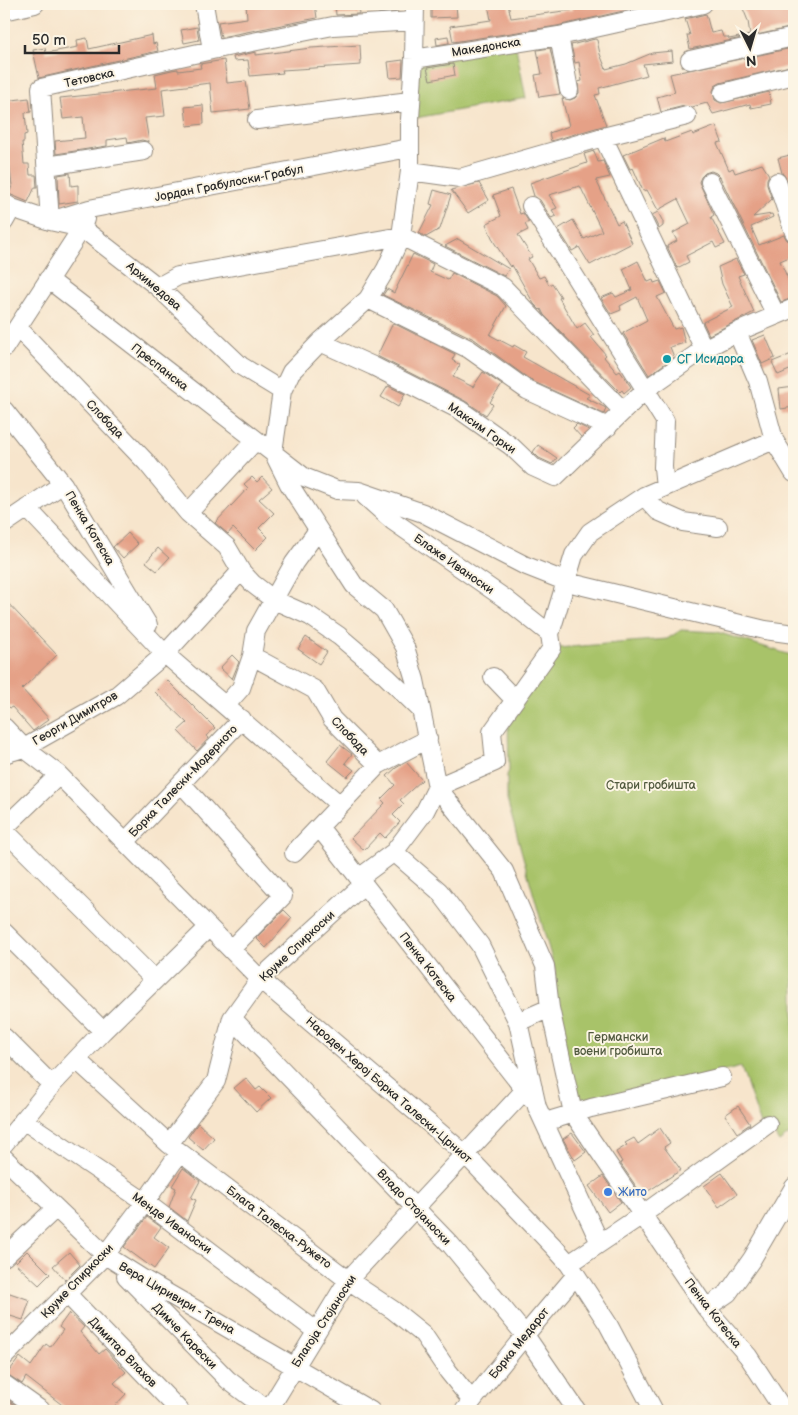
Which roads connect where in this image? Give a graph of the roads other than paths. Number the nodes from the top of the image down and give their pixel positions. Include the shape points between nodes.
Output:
1 (35, 4) edge
2 (204, 4) edge
3 (703, 4) edge
4 (4, 11) edge
5 (414, 12) edge
6 (559, 36) junction
7 (794, 37) edge
8 (212, 50) junction
9 (414, 58) junction
10 (690, 60) dead end
11 (794, 75) edge
12 (568, 90) dead end
13 (723, 93) dead end
14 (410, 101) junction
15 (688, 116) dead end
16 (257, 120) dead end
17 (603, 137) junction
18 (409, 148) junction
19 (144, 151) dead end
20 (46, 166) junction
21 (410, 171) junction
22 (710, 182) dead end
23 (777, 182) dead end
24 (790, 204) edge
25 (532, 206) dead end
26 (89, 209) junction
27 (7, 211) edge
28 (50, 221) junction
29 (82, 228) junction
30 (794, 232) edge
31 (401, 236) junction
32 (48, 279) junction
33 (158, 287) junction
34 (368, 299) junction
35 (794, 308) edge
36 (776, 315) junction
37 (18, 328) junction
38 (737, 332) junction
39 (320, 342) junction
40 (4, 348) edge
41 (704, 349) junction
42 (645, 390) junction
43 (282, 391) junction
44 (4, 410) edge
45 (624, 411) junction
46 (608, 427) junction
47 (774, 440) junction
48 (255, 441) junction
49 (273, 452) junction
50 (794, 473) edge
51 (63, 484) junction
52 (665, 487) junction
53 (359, 491) junction
54 (644, 496) junction
55 (27, 508) junction
56 (188, 513) junction
57 (4, 524) edge
58 (718, 527) dead end
59 (318, 530) junction
60 (241, 571) junction
61 (567, 582) junction
62 (274, 600) junction
63 (550, 634) junction
64 (794, 634) edge
65 (165, 654) junction
66 (252, 656) junction
67 (493, 677) dead end
68 (515, 700) junction
69 (226, 705) junction
70 (421, 710) junction
71 (242, 719) junction
72 (4, 727) edge
73 (428, 739) junction
74 (24, 748) junction
75 (4, 754) edge
76 (378, 765) junction
77 (59, 776) junction
78 (181, 783) junction
79 (437, 787) junction
80 (340, 805) junction
81 (319, 827) junction
82 (4, 829) edge
83 (125, 842) junction
84 (394, 852) junction
85 (294, 853) dead end
86 (361, 881) junction
87 (209, 927) junction
88 (4, 932) edge
89 (231, 949) junction
90 (260, 979) junction
91 (154, 980) junction
92 (550, 1008) junction
93 (232, 1018) junction
94 (518, 1022) junction
95 (103, 1031) junction
96 (4, 1037) edge
97 (77, 1060) junction
98 (722, 1077) dead end
99 (52, 1085) junction
100 (529, 1089) junction
101 (573, 1113) junction
102 (541, 1114) junction
103 (23, 1120) junction
104 (768, 1124) dead end
105 (4, 1144) edge
106 (175, 1148) junction
107 (466, 1154) junction
108 (4, 1158) edge
109 (794, 1187) edge
110 (145, 1202) junction
111 (56, 1208) junction
112 (415, 1209) junction
113 (642, 1215) junction
114 (600, 1243) junction
115 (105, 1254) junction
116 (4, 1256) edge
117 (572, 1270) junction
118 (348, 1280) junction
119 (66, 1293) junction
120 (706, 1308) junction
121 (316, 1331) junction
122 (525, 1335) junction
123 (4, 1357) edge
124 (294, 1366) junction
125 (4, 1384) edge
126 (468, 1406) edge
127 (42, 1411) edge
128 (180, 1411) edge
129 (269, 1411) edge
130 (371, 1411) edge
131 (576, 1411) edge
132 (654, 1411) edge
133 (784, 1411) edge

1 - 4 street
2 - 8 street
3 - 6 street, Македонска
5 - 8 street, Тетовска
5 - 9 street
6 - 9 street, Македонска
6 - 12 street
7 - 10 street
8 - 20 street, Тетовска via 41,88
9 - 14 street
11 - 13 street
14 - 16 street
14 - 18 street
15 - 17 street
17 - 21 street via 460,178
17 - 41 street
18 - 21 street
18 - 26 street, Јордан Грабулоски-Грабул
19 - 20 street
20 - 28 street, Тетовска
21 - 31 street
22 - 36 street
23 - 24 street
24 - 30 street
25 - 42 street
26 - 28 street, Јордан Грабулоски-Грабул
26 - 29 street
27 - 28 street, Архимедова
28 - 29 street, Архимедова
29 - 32 street
29 - 33 street, Архимедова
31 - 33 street via 178,276
31 - 34 street
31 - 45 street via 503,287
32 - 37 street
32 - 48 street, Преспанска
33 - 43 street, Архимедова via 242,366
34 - 39 street
34 - 46 street via 470,349 527,390
35 - 36 street, Максим Горки
36 - 38 street, Максим Горки
37 - 40 street
37 - 56 street, Слобода via 146,462
38 - 41 street, Максим Горки
38 - 47 street via 758,381
39 - 43 street via 291,372
39 - 46 street, Максим Горки via 460,410 511,446 533,467 554,477
41 - 42 street, Максим Горки
42 - 45 street, Максим Горки
42 - 52 street via 665,421
43 - 49 street
44 - 51 street, Пенка Котеска
45 - 46 street, Максим Горки
47 - 50 street
47 - 52 street
48 - 49 street, Преспанска
48 - 56 street
49 - 53 street, Блаже Иваноски via 304,477 338,490
49 - 59 street
51 - 55 street
51 - 65 street, Пенка Котеска
52 - 54 street
53 - 61 street, Блаже Иваноски via 423,512 524,565
53 - 63 street, Блаже Иваноски via 393,521
54 - 58 street via 658,511 683,522
54 - 61 street via 590,532 574,555
55 - 57 street
55 - 65 street, Пенка Котеска
56 - 60 street, Слобода via 227,548
59 - 62 street via 294,563
59 - 70 street via 354,585 384,610 405,647
60 - 62 street, Слобода
60 - 65 street
61 - 63 street
61 - 64 street, Блаже Иваноски via 765,630
62 - 66 street via 256,631
62 - 70 street, Слобода via 310,616 338,636 387,676
63 - 68 street via 552,648
65 - 69 street, Пенка Котеска
65 - 74 street, Георги Димитров via 116,696
66 - 69 street via 241,688
66 - 76 street, Слобода via 315,690 332,719
67 - 68 street
68 - 79 street via 492,732 494,762
69 - 71 street, Пенка Котеска
70 - 73 street
71 - 78 street, Борка Талески-Модерното
71 - 80 street, Пенка Котеска
72 - 74 street, Народен Херој Борка Талески-Црниот
73 - 76 street
73 - 79 street
74 - 75 street, Георги Димитров
74 - 77 street, Народен Херој Борка Талески-Црниот
76 - 80 street
77 - 82 street
77 - 83 street, Народен Херој Борка Талески-Црниот
78 - 83 street, Борка Талески-Модерното
78 - 89 street via 283,896
79 - 84 street, Круме Спиркоски via 425,811
79 - 92 street, Пенка Котеска via 504,871 544,966
80 - 81 street
81 - 85 street
81 - 86 street, Пенка Котеска
82 - 91 street
83 - 87 street, Народен Херој Борка Талески-Црниот
84 - 86 street, Круме Спиркоски
84 - 94 street, Пенка Котеска via 439,891 480,945
86 - 90 street, Круме Спиркоски
86 - 100 street, Пенка Котеска
87 - 89 street, Народен Херој Борка Талески-Црниот
87 - 91 street
88 - 95 street
89 - 90 street, Народен Херој Борка Талески-Црниот
90 - 93 street, Круме Спиркоски
90 - 107 street, Народен Херој Борка Талески-Црниот
91 - 95 street
92 - 94 street
92 - 101 street, Пенка Котеска
93 - 106 street, Круме Спиркоски via 216,1081
93 - 112 street, Владо Стојаноски
94 - 100 street, Пенка Котеска
95 - 97 street
96 - 99 street
97 - 99 street
97 - 106 street, Блага Талеска-Ружето
98 - 101 street
99 - 103 street
100 - 102 street, Пенка Котеска
100 - 107 street, Благоја Стојаноски
101 - 102 street
101 - 113 street, Пенка Котеска
102 - 114 street, Пенка Котеска
103 - 105 street
103 - 110 street, Менде Иваноски
104 - 113 street
106 - 110 street, Круме Спиркоски
106 - 118 street, Блага Талеска-Ружето
107 - 112 street, Благоја Стојаноски
107 - 117 street, Народен Херој Борка Талески-Црниот
108 - 111 street, Вера Циривири - Трена
109 - 120 street via 728,1294
110 - 115 street, Круме Спиркоски
110 - 121 street, Менде Иваноски
111 - 115 street, Вера Циривири - Трена
111 - 116 street
112 - 118 street, Благоја Стојаноски
112 - 122 street, Владо Стојаноски via 451,1245
113 - 114 street
113 - 120 street, Пенка Котеска
114 - 117 street
115 - 119 street, Круме Спиркоски
115 - 124 street, Вера Циривири - Трена
115 - 129 street, Димче Карески via 228,1380
117 - 122 street, Борка Медарот
117 - 132 street, Народен Херој Борка Талески-Црниот via 608,1324
118 - 121 street, Благоја Стојаноски
118 - 126 street, Блага Талеска-Ружето via 423,1334
119 - 123 street, Круме Спиркоски
119 - 128 street, Димитар Влахов
120 - 133 street, Пенка Котеска via 748,1356
121 - 124 street, Благоја Стојаноски
122 - 126 street, Борка Медарот
122 - 131 street, Владо Стојаноски
124 - 129 street, Благоја Стојаноски
124 - 130 street, Вера Циривири - Трена
125 - 127 street

